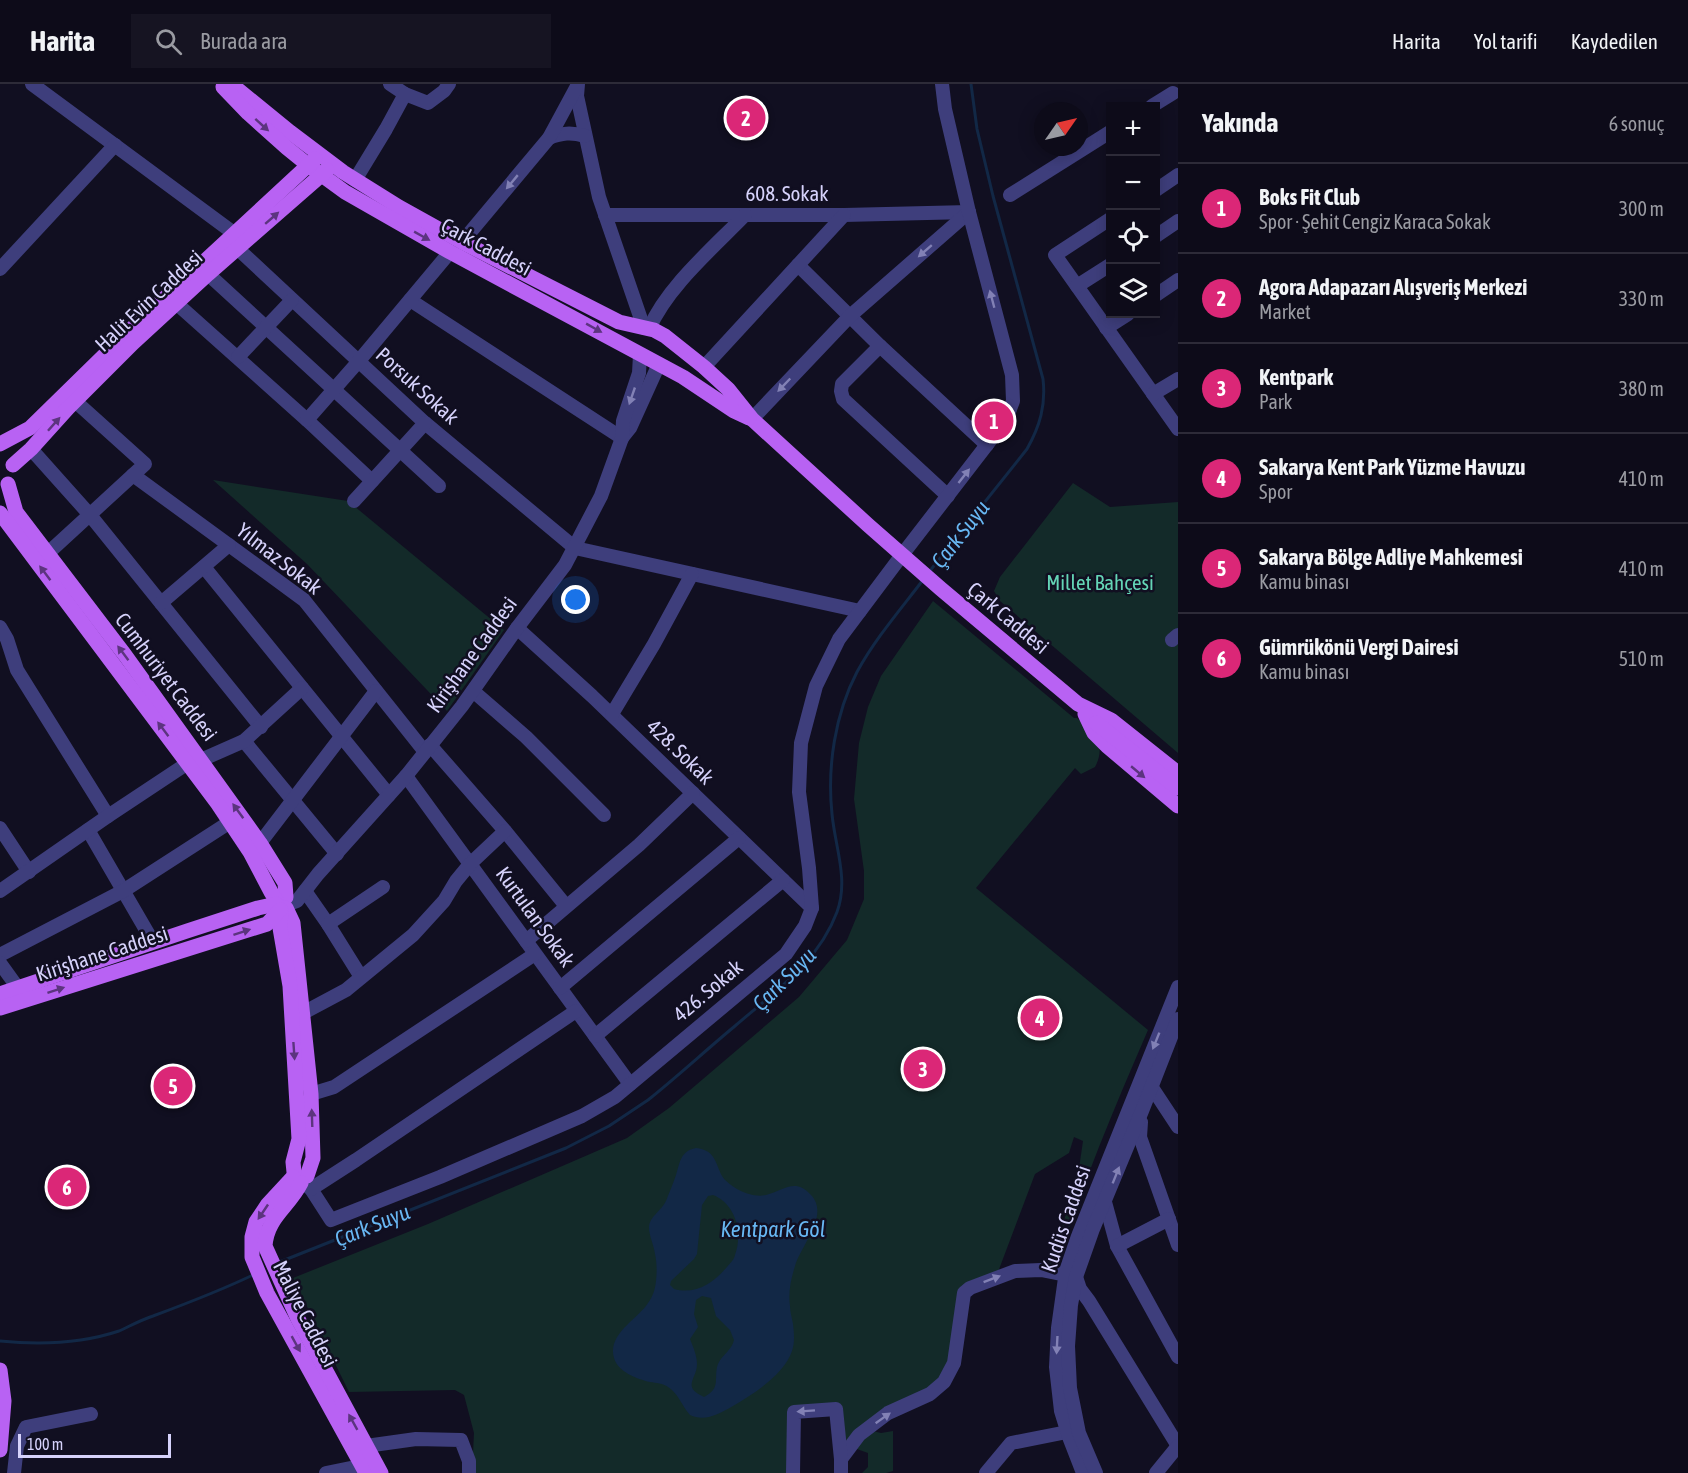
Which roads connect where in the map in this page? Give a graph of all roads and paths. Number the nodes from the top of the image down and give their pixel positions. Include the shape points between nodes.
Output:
1 (34, 84) edge
2 (221, 84) edge
3 (231, 84) edge
4 (390, 84) edge
5 (449, 84) edge
6 (942, 84) edge
7 (578, 85) edge
8 (1173, 93) edge
9 (405, 94) junction
10 (1158, 102) edge
11 (1106, 135) edge
12 (585, 136) junction
13 (549, 138) junction
14 (115, 146) junction
15 (319, 154) junction
16 (332, 164) junction
17 (308, 165) junction
18 (1178, 175) edge
19 (321, 176) junction
20 (355, 180) junction
21 (1160, 187) edge
22 (1010, 195) dead end
23 (969, 212) junction
24 (745, 214) junction
25 (604, 215) junction
26 (844, 215) junction
27 (1178, 221) edge
28 (1106, 222) edge
29 (1160, 233) edge
30 (239, 241) junction
31 (456, 247) junction
32 (798, 265) junction
33 (1106, 268) edge
34 (0, 269) edge
35 (208, 274) junction
36 (1178, 280) edge
37 (1077, 286) junction
38 (1160, 292) edge
39 (292, 300) junction
40 (410, 300) junction
41 (176, 303) junction
42 (850, 316) junction
43 (1122, 318) edge
44 (266, 327) junction
45 (1107, 327) junction
46 (646, 328) junction
47 (665, 336) junction
48 (880, 346) junction
49 (640, 355) junction
50 (238, 357) junction
51 (358, 362) junction
52 (659, 364) junction
53 (704, 368) junction
54 (1178, 378) edge
55 (333, 390) junction
56 (1154, 394) junction
57 (75, 401) junction
58 (752, 419) junction
59 (307, 420) junction
60 (425, 423) junction
61 (1178, 429) edge
62 (622, 438) junction
63 (987, 445) junction
64 (0, 446) edge
65 (31, 449) junction
66 (400, 450) junction
67 (13, 465) junction
68 (133, 475) junction
69 (372, 481) junction
70 (439, 486) dead end
71 (4, 487) edge
72 (948, 496) junction
73 (354, 501) dead end
74 (0, 513) edge
75 (90, 515) junction
76 (229, 545) junction
77 (575, 548) junction
78 (47, 554) junction
79 (906, 559) junction
80 (204, 567) junction
81 (692, 574) junction
82 (161, 603) junction
83 (860, 610) junction
84 (0, 627) edge
85 (517, 628) junction
86 (4, 646) edge
87 (302, 688) junction
88 (376, 691) junction
89 (472, 692) junction
90 (1082, 709) junction
91 (612, 714) junction
92 (261, 727) junction
93 (341, 736) junction
94 (244, 741) junction
95 (428, 749) junction
96 (195, 761) junction
97 (1178, 773) edge
98 (406, 776) junction
99 (1178, 788) edge
100 (693, 794) junction
101 (389, 795) junction
102 (293, 800) junction
103 (1178, 806) edge
104 (604, 815) dead end
105 (108, 816) junction
106 (230, 822) junction
107 (0, 828) edge
108 (88, 830) junction
109 (505, 831) junction
110 (739, 838) junction
111 (260, 843) junction
112 (337, 854) junction
113 (470, 864) junction
114 (28, 872) junction
115 (318, 874) junction
116 (783, 880) junction
117 (383, 887) dead end
118 (0, 891) edge
119 (123, 891) junction
120 (305, 891) junction
121 (283, 904) junction
122 (566, 906) junction
123 (812, 908) junction
124 (328, 924) junction
125 (526, 941) junction
126 (153, 942) junction
127 (535, 954) junction
128 (0, 955) edge
129 (0, 963) edge
130 (361, 977) junction
131 (1178, 987) edge
132 (18, 988) junction
133 (560, 988) junction
134 (0, 994) edge
135 (0, 1008) edge
136 (576, 1011) junction
137 (303, 1013) junction
138 (1178, 1019) edge
139 (595, 1036) junction
140 (630, 1084) junction
141 (1151, 1086) junction
142 (311, 1094) junction
143 (1142, 1111) junction
144 (1178, 1127) edge
145 (302, 1180) junction
146 (1105, 1202) junction
147 (1169, 1219) junction
148 (1178, 1245) edge
149 (1117, 1246) junction
150 (1071, 1276) junction
151 (1178, 1357) edge
152 (0, 1370) edge
153 (91, 1414) dead end
154 (1067, 1432) junction
155 (366, 1446) junction
156 (1178, 1446) edge
157 (0, 1450) edge
158 (842, 1459) junction
159 (371, 1468) edge
160 (15, 1473) edge
161 (326, 1473) edge
162 (469, 1473) edge
163 (793, 1473) edge
164 (841, 1473) edge
165 (986, 1473) edge
166 (1083, 1473) edge
167 (1096, 1473) edge
168 (1156, 1473) edge

1 - 14 street, Porsuk Sokak
2 -> 17 main road, Çark Caddesi
3 - 15 main road, Çark Caddesi
4 - 9 street
5 - 9 street via 428,103
6 - 23 street
7 - 12 street
7 - 13 street
8 - 10 street
9 - 20 street
11 - 22 street
12 - 13 street via 562,133
12 - 25 street
13 -> 31 street
14 - 30 street, Porsuk Sokak
14 - 34 street
15 - 16 main road, Çark Caddesi
15 - 17 main road, Halit Evin Caddesi
16 - 19 main road, Halit Evin Caddesi
16 - 20 main road, Çark Caddesi
17 - 19 main road, Çark Caddesi
17 - 30 main road, Halit Evin Caddesi
18 - 21 street
30 -> 19 main road, Halit Evin Caddesi
19 -> 31 main road, Çark Caddesi via 371,208
20 - 31 main road, Çark Caddesi
23 - 26 street, 608. Sokak
23 -> 42 street
63 -> 23 street via 1006,420 1013,401 1012,375
24 - 25 street, 608. Sokak
24 - 26 street, 608. Sokak
24 - 46 street via 682,280
25 - 46 street
26 - 32 street
27 - 29 street
28 - 37 street via 1055,255
30 - 35 main road, Halit Evin Caddesi
30 - 39 street, Porsuk Sokak
30 - 64 main road, Halit Evin Caddesi via 125,335 30,428
31 - 40 street
31 - 46 main road, Çark Caddesi via 618,322
31 -> 49 main road, Çark Caddesi
32 - 42 street
32 - 53 street
33 - 37 street
35 - 41 main road, Halit Evin Caddesi
35 - 44 street
36 - 38 street
37 - 45 street
39 - 44 street
39 - 51 street, Porsuk Sokak
40 - 51 street
40 - 62 street
41 - 50 street
41 - 57 main road, Halit Evin Caddesi
42 - 48 street
42 -> 58 street
43 - 45 street
44 - 50 street
44 - 55 street
45 - 56 street
46 - 47 main road, Çark Caddesi
46 - 49 main road via 637,340
47 - 52 main road via 666,351
47 - 53 main road, Çark Caddesi
48 - 63 street
48 - 72 street via 842,384 843,399
49 - 52 main road, Çark Caddesi
49 -> 62 street, Kirişhane Caddesi
50 - 59 street
51 - 55 street
51 - 60 street, Porsuk Sokak
52 - 58 main road, Çark Caddesi
52 - 62 street, Kirişhane Caddesi
53 - 58 main road, Çark Caddesi via 728,389
54 - 56 street
55 - 59 street
55 - 66 street
56 - 61 street
65 -> 57 main road, Halit Evin Caddesi
57 - 68 street via 145,464
58 - 79 main road, Çark Caddesi
59 - 69 street
60 - 66 street
60 - 77 street, Porsuk Sokak
62 - 77 street, Kirişhane Caddesi via 601,496
72 -> 63 street
64 - 67 main road
65 - 67 main road, Halit Evin Caddesi
65 - 75 street
66 - 69 street
66 - 70 street
67 - 71 main road
68 - 75 street
68 - 76 street, Yılmaz Sokak
69 - 73 street
71 - 78 main road, Cumhuriyet Caddesi via 16,512
72 - 79 street
96 -> 74 main road, Cumhuriyet Caddesi
75 - 78 street
75 - 82 street
76 - 80 street
76 - 88 street, Yılmaz Sokak via 304,600
77 - 81 street
77 - 85 street, Kirişhane Caddesi
96 -> 78 main road, Cumhuriyet Caddesi via 125,655
79 - 83 street
79 - 90 main road, Çark Caddesi
80 - 82 street
80 - 87 street
81 - 83 street
81 - 91 street
82 - 92 street
83 - 123 street via 839,639 816,686 801,743 799,792
84 - 86 street
85 - 89 street, Kirişhane Caddesi
85 - 91 street, 428. Sokak
86 - 105 street
87 - 92 street
87 - 93 street
88 - 93 street
88 - 95 street, Yılmaz Sokak
89 - 95 street, Kirişhane Caddesi
89 - 104 street via 526,737
90 - 97 main road, Çark Caddesi via 1111,720
90 - 99 main road, Çark Caddesi
90 -> 103 main road via 1094,733
91 - 100 street, 428. Sokak
92 - 94 street
93 - 101 street
93 - 102 street
94 - 96 street
94 - 102 street
95 - 98 street, Kirişhane Caddesi
95 - 109 street, Yılmaz Sokak
96 - 105 street
96 - 106 main road, Cumhuriyet Caddesi
111 -> 96 main road, Cumhuriyet Caddesi
98 - 101 street, Kirişhane Caddesi
98 - 113 street, Kurtulan Sokak
100 - 110 street, 428. Sokak
100 - 122 street
101 - 112 street, Kirişhane Caddesi
102 - 111 street
102 - 112 street
105 - 108 street
106 - 119 street
106 - 121 main road, Cumhuriyet Caddesi via 271,892
107 - 114 street
108 - 114 street
108 - 119 street
109 - 113 street
109 - 122 street, Yılmaz Sokak
110 - 116 street, 428. Sokak
110 - 133 street
111 - 121 main road, Cumhuriyet Caddesi via 285,883
112 - 115 street, Kirişhane Caddesi
113 - 125 street, Kurtulan Sokak
113 - 130 street via 413,935
114 - 118 street
115 - 120 street, Kirişhane Caddesi
115 - 121 street, Kirişhane Caddesi via 291,890
116 - 123 street, 428. Sokak
116 - 139 street
117 - 124 street
119 - 126 street
119 - 128 street
120 - 121 street, Kirişhane Caddesi via 297,901
120 - 124 street
121 - 126 main road, Kirişhane Caddesi via 258,908
135 -> 121 main road, Kirişhane Caddesi via 267,924
121 - 137 main road, Maliye Caddesi via 292,923
121 -> 145 main road, Maliye Caddesi via 280,928 290,986 299,1139 293,1162
122 - 125 street
123 - 140 street, 426. Sokak via 786,954
124 - 130 street
125 - 127 street, Kurtulan Sokak
126 - 132 main road, Kirişhane Caddesi
127 - 133 street, Kurtulan Sokak
127 - 142 street via 334,1087
129 - 132 street
130 - 137 street via 346,990
131 -> 150 street, Kudüs Caddesi via 1078,1236
132 - 134 main road, Kirişhane Caddesi
133 - 136 street, Kurtulan Sokak
136 - 139 street, Kurtulan Sokak
136 - 145 street via 404,1128
137 - 142 main road, Maliye Caddesi
138 - 141 street, Kudüs Caddesi
139 - 140 street, Kurtulan Sokak
140 - 145 street, 426. Sokak via 582,1116 331,1220
141 - 143 street, Kudüs Caddesi
141 - 144 street
145 -> 142 main road, Maliye Caddesi via 313,1158
146 -> 143 street, Kudüs Caddesi
143 - 147 street via 1140,1137
155 -> 145 main road, Maliye Caddesi via 298,1319 265,1246 274,1218
145 -> 159 main road, Maliye Caddesi via 268,1204 256,1222 252,1257 267,1293
146 - 149 street
146 - 150 street, Kudüs Caddesi
147 - 148 street
147 - 149 street
149 - 151 street
150 -> 154 street, Kudüs Caddesi via 1058,1328 1056,1367
150 - 156 street
158 -> 150 street via 859,1435 888,1413 930,1394 944,1382 954,1363 964,1293 969,1288 1015,1271 1041,1270
150 - 167 street, Kudüs Caddesi via 1070,1388 1079,1433
152 - 157 main road via 4,1401
153 - 160 street via 26,1427 17,1446
154 - 165 street via 1011,1443
154 - 166 street, Kudüs Caddesi
155 - 159 main road, Maliye Caddesi
155 - 162 street via 416,1438 461,1440
156 - 168 street
158 -> 163 street via 836,1409 794,1412
158 - 164 street
159 - 161 street

